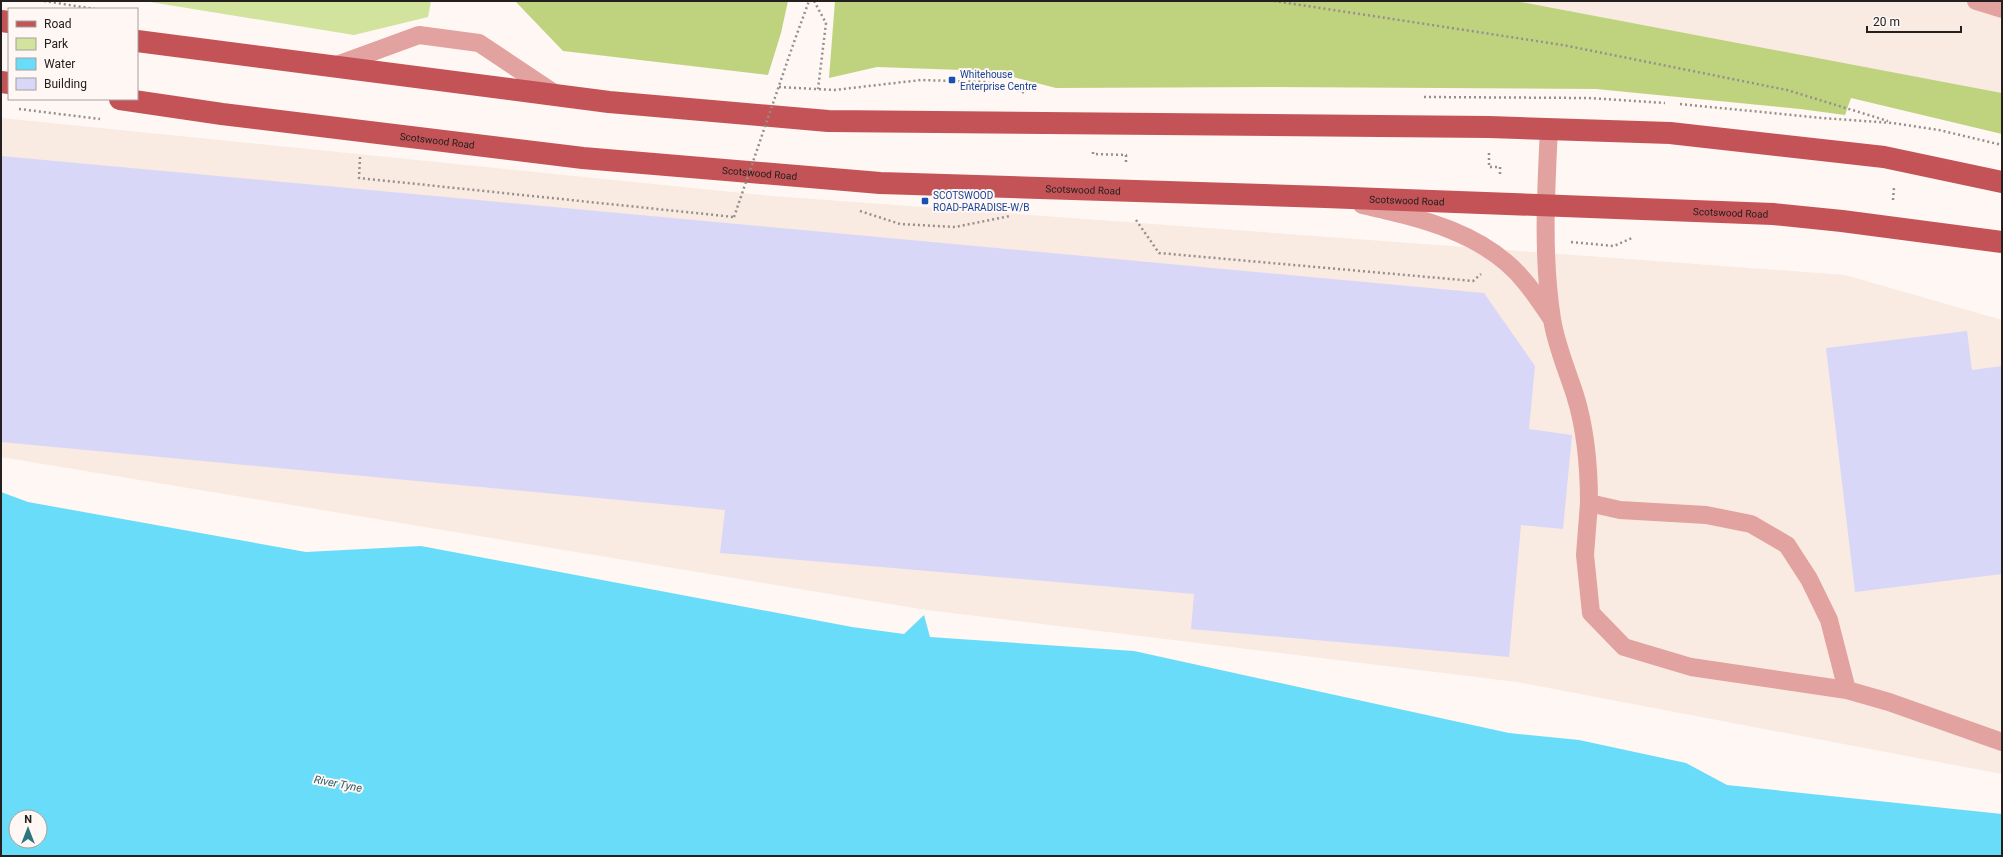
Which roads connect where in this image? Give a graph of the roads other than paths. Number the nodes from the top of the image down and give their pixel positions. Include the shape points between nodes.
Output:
1 (1976, 1) edge
2 (2002, 9) edge
3 (138, 41) edge
4 (332, 67) junction
5 (557, 95) junction
6 (128, 100) edge
7 (1549, 128) junction
8 (2002, 182) edge
9 (1325, 197) junction
10 (1546, 206) junction
11 (2002, 242) edge
12 (1552, 320) junction
13 (1589, 503) junction
14 (1847, 690) junction
15 (2002, 742) edge

1 - 2 lane
3 - 4 main road
4 - 5 main road
4 - 5 lane via 419,35 479,43
5 - 7 main road via 609,102 828,121
6 - 9 main road, Scotswood Road via 583,158 880,183
7 - 8 main road via 1670,133 1868,155
7 - 10 lane
9 - 10 main road, Scotswood Road
9 - 12 lane via 1430,223 1456,232 1481,245 1507,263 1526,282
10 - 11 main road, Scotswood Road via 1773,214
10 - 12 lane via 1546,255
12 - 13 lane via 1576,396 1585,435
13 - 14 lane via 1620,510 1706,515 1751,524 1787,545 1809,579 1829,620
13 - 14 lane via 1586,555 1591,613 1624,647 1691,667
14 - 15 lane

